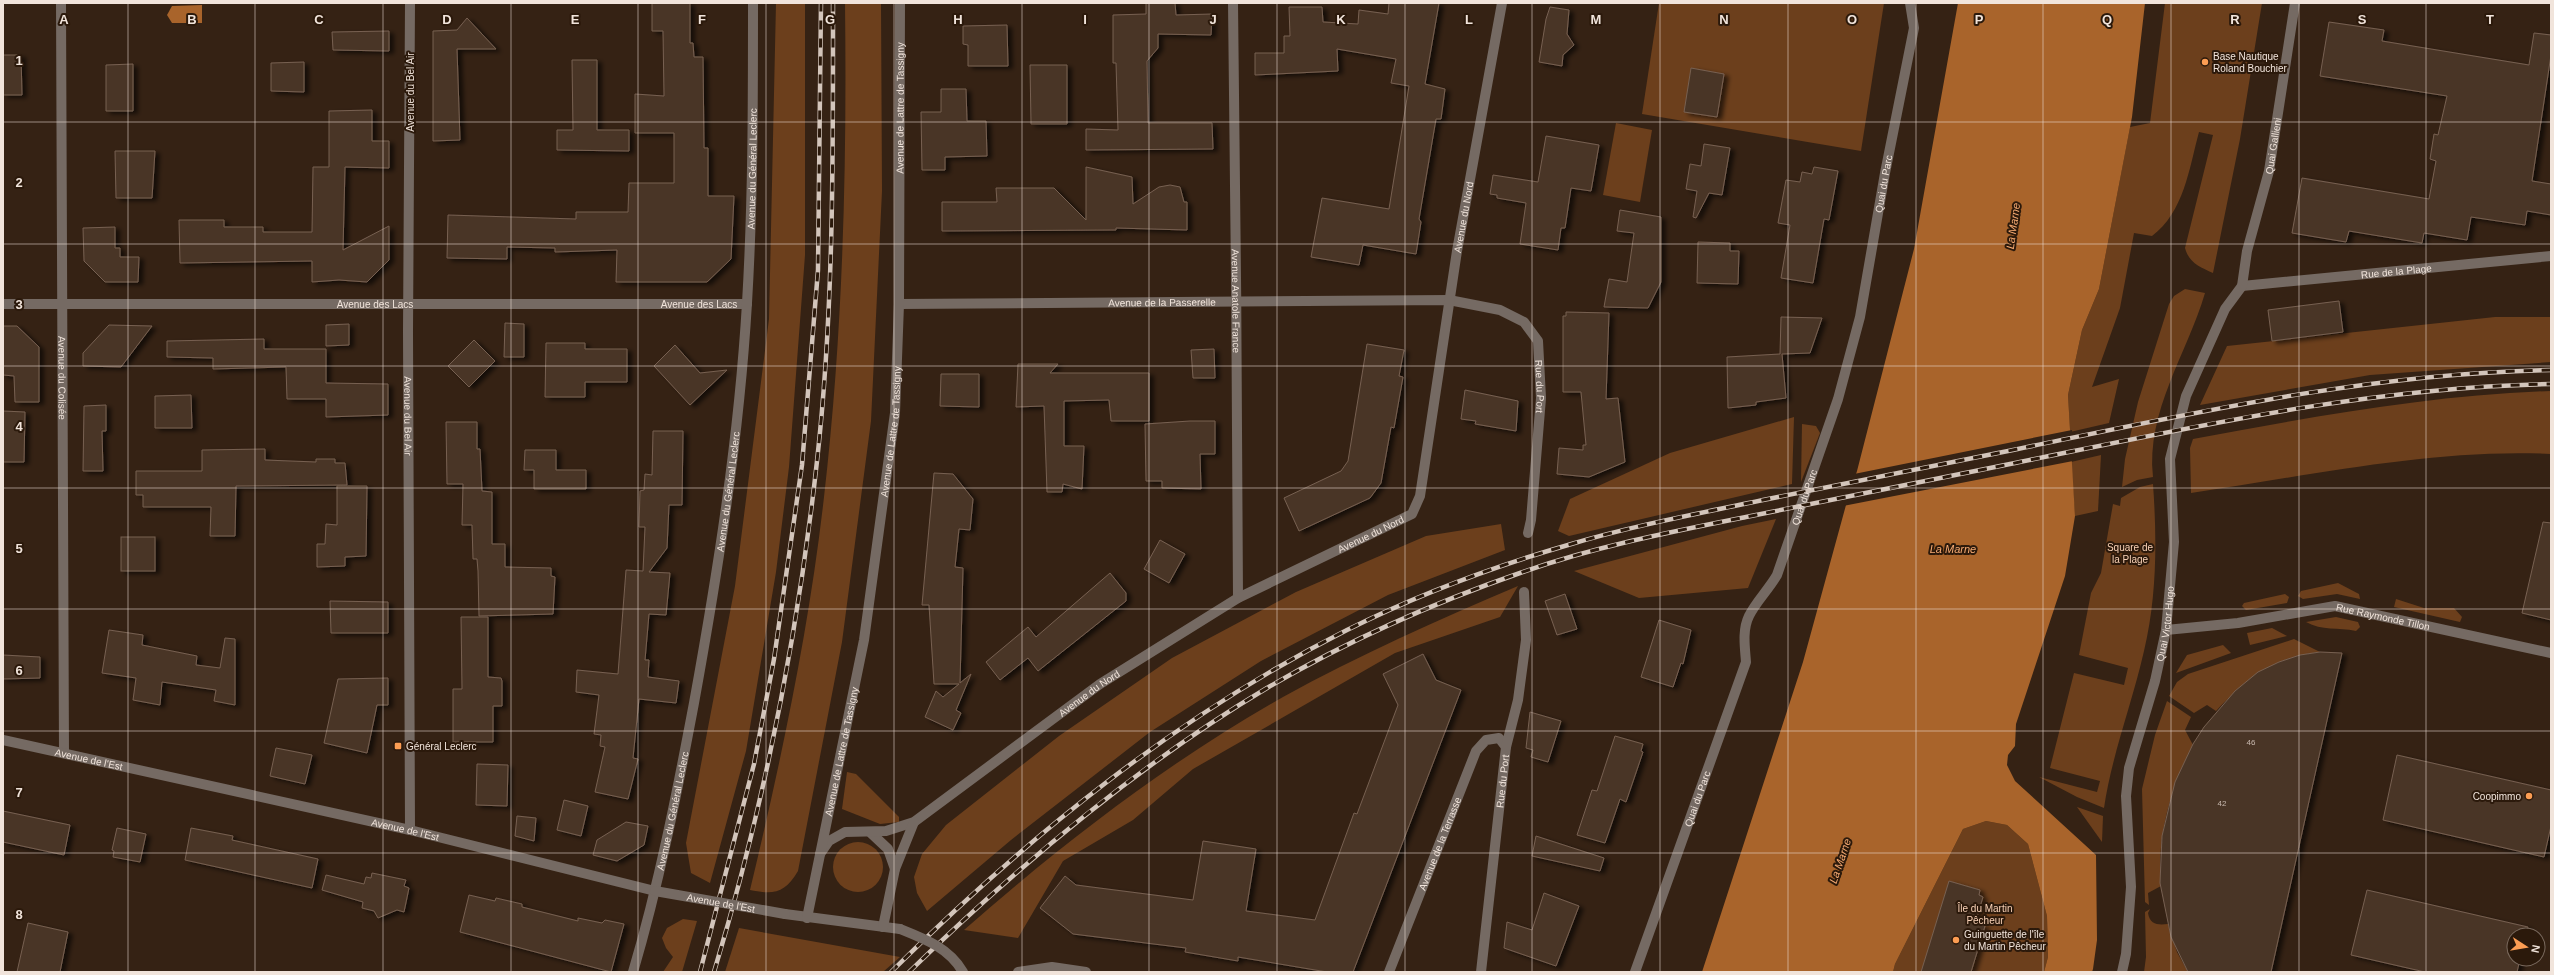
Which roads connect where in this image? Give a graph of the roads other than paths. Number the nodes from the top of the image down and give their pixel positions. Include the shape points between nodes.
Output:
1 (61, 3) edge
2 (410, 3) edge
3 (753, 3) edge
4 (900, 3) edge
5 (1233, 3) edge
6 (1502, 3) edge
7 (1910, 3) edge
8 (2296, 3) edge
9 (2551, 256) edge
10 (2242, 286) junction
11 (1449, 300) junction
12 (1237, 302) junction
13 (3, 304) edge
14 (61, 304) junction
15 (408, 304) junction
16 (747, 304) junction
17 (899, 304) junction
18 (1528, 534) dead end
19 (1524, 592) dead end
20 (1238, 598) junction
21 (2166, 630) junction
22 (2551, 654) edge
23 (3, 740) edge
24 (1506, 747) junction
25 (64, 754) junction
26 (914, 822) junction
27 (410, 830) junction
28 (871, 832) junction
29 (820, 854) junction
30 (895, 869) junction
31 (655, 891) junction
32 (807, 918) junction
33 (883, 927) junction
34 (633, 972) edge
35 (962, 972) edge
36 (1018, 972) edge
37 (1086, 972) edge
38 (1388, 972) edge
39 (1480, 972) edge
40 (1635, 972) edge
41 (2122, 972) edge

1 - 14 street, Avenue du Colisée
2 - 15 street, Avenue du Bel Air
3 - 16 street, Avenue du Général Leclerc via 752,156
4 - 17 street, Avenue de Lattre de Tassigny
5 - 12 street, Avenue Anatole France
6 - 11 street, Avenue du Nord
7 - 40 street, Quai du Parc via 1914,28 1860,317 1838,399 1776,575 1768,591 1749,616 1745,632 1746,662
8 - 10 street, Quai Gallieni via 2269,171 2248,251
9 - 10 street, Rue de la Plage
10 - 21 street, Quai Victor Hugo via 2225,309 2186,396 2170,459 2174,542
11 - 12 street, Avenue de la Passerelle
11 - 18 street, Rue du Port via 1500,310 1524,322 1538,341 1541,398
11 - 20 street, Avenue du Nord via 1420,496 1412,514
12 - 17 street, Avenue de la Passerelle
12 - 20 street, Avenue Anatole France
13 - 14 street, Avenue des Lacs
14 - 15 street, Avenue des Lacs
14 - 25 street, Avenue du Colisée
15 - 16 street, Avenue des Lacs
15 - 27 street, Avenue du Bel Air
16 - 31 street, Avenue du Général Leclerc via 732,463 709,622
17 - 29 street, Avenue de Lattre de Tassigny via 895,413 868,617
19 - 24 street, Rue du Port via 1526,640 1518,700
20 - 26 street, Avenue du Nord via 1100,684
21 - 22 street, Rue Raymonde Tillon via 2238,623 2335,606
21 - 41 street, Quai Victor Hugo via 2155,681 2129,768 2126,796 2131,886 2126,954
23 - 25 street, Avenue de l'Est
24 - 38 street, Avenue de la Terrasse via 1499,738 1486,740 1476,752
24 - 39 street, Rue du Port
25 - 27 street, Avenue de l'Est
26 - 28 street via 886,831
26 - 30 street
27 - 31 street, Avenue de l'Est
28 - 29 street via 845,832 829,841
28 - 30 street via 888,849
29 - 32 street
30 - 33 street
31 - 32 street, Avenue de l'Est, bridge
31 - 34 street, Avenue du Général Leclerc
32 - 33 street
33 - 35 street, bridge via 900,929 926,939 957,962
36 - 37 street via 1052,967

